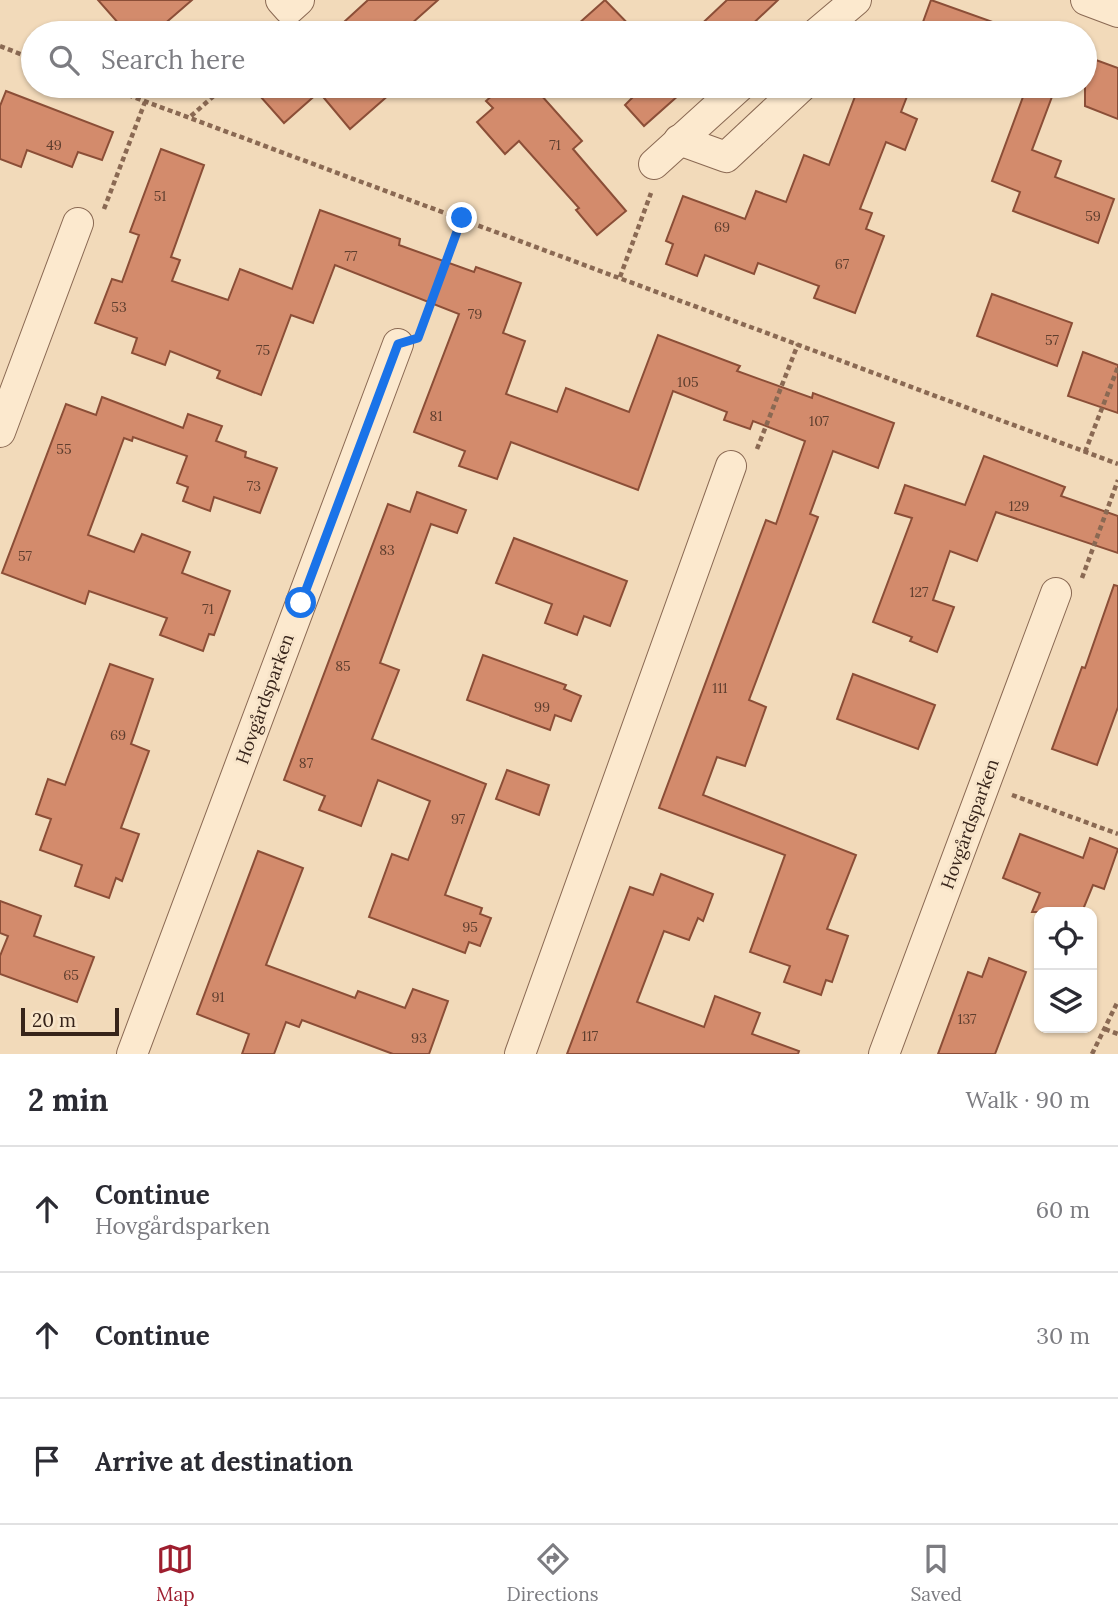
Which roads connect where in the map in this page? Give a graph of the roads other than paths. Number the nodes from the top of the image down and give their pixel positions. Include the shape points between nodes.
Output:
1 (281, 0) edge
2 (299, 0) edge
3 (856, 0) edge
4 (1086, 0) edge
5 (1118, 12) edge
6 (831, 21) edge
7 (726, 98) edge
8 (789, 98) edge
9 (679, 140) junction
10 (653, 163) road end
11 (78, 223) road end
12 (398, 344) road end
13 (0, 432) edge
14 (731, 466) road end
15 (1056, 593) road end
16 (132, 1054) edge
17 (520, 1054) edge
18 (884, 1054) edge

1 - 2 street via 289,9
3 - 6 street
4 - 5 street
7 - 9 street
8 - 9 street via 726,157
9 - 10 street
11 - 13 street
12 - 16 street, Hovgårdsparken
14 - 17 street
15 - 18 street, Hovgårdsparken

